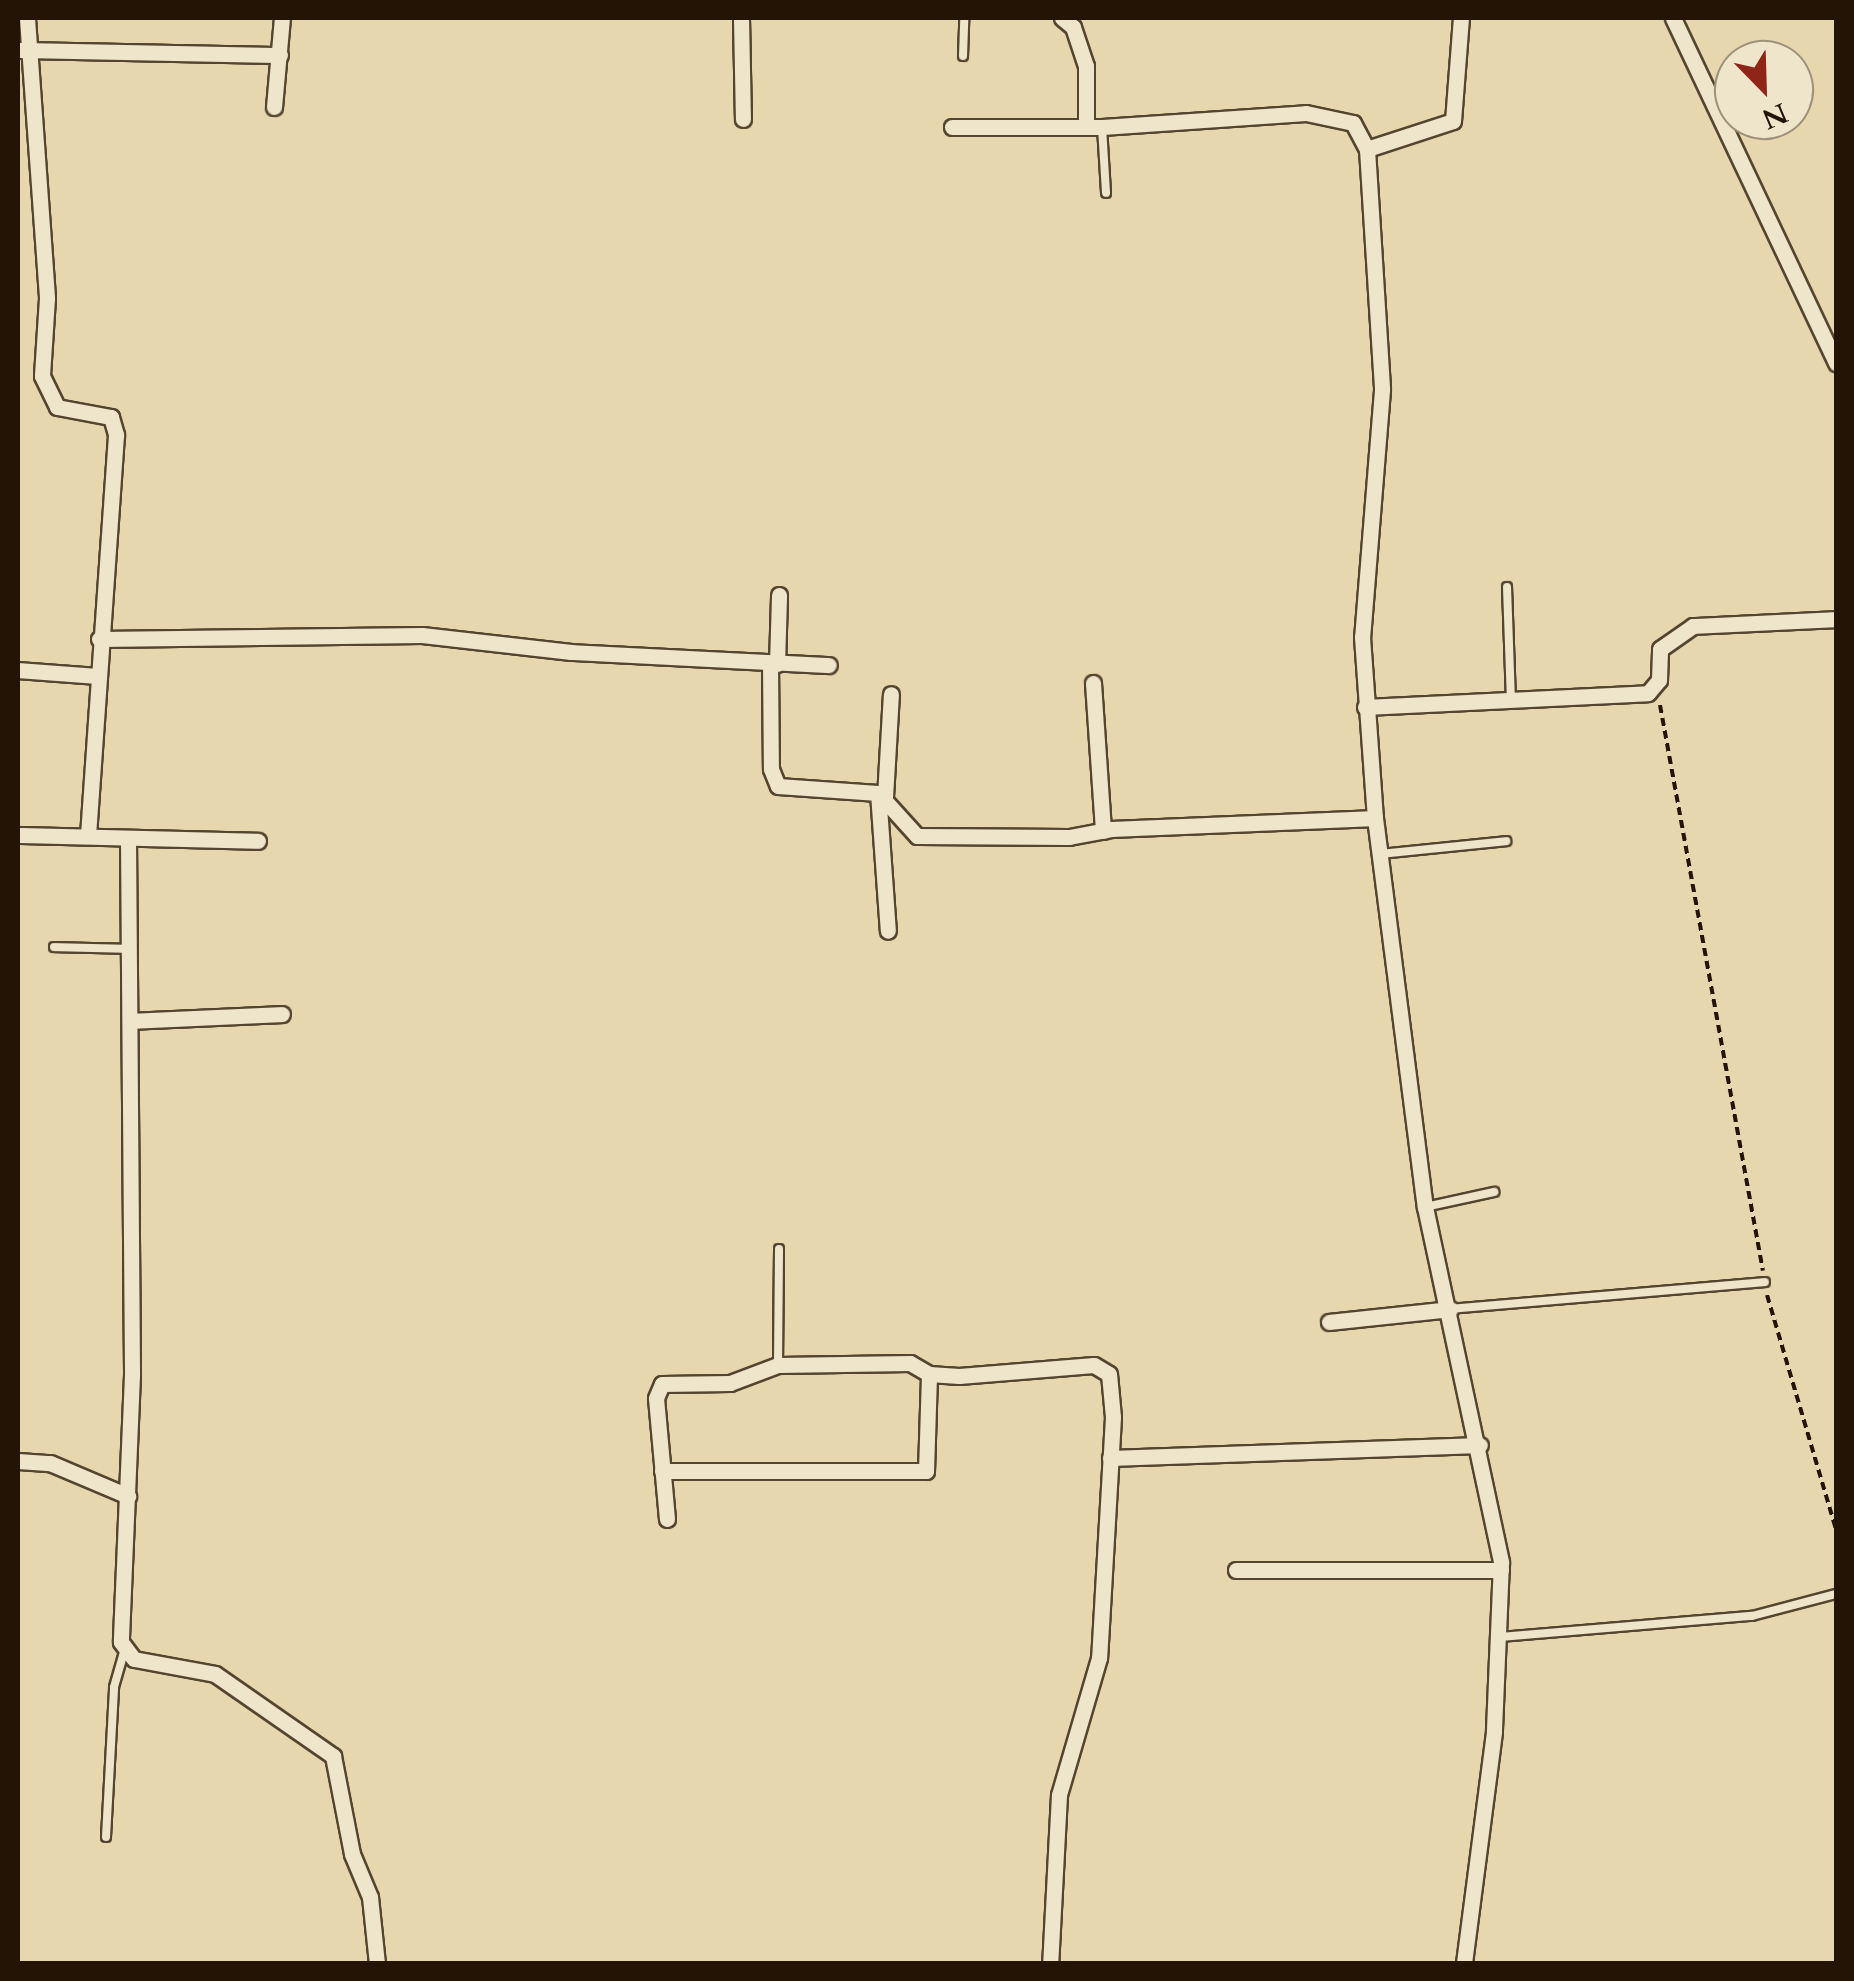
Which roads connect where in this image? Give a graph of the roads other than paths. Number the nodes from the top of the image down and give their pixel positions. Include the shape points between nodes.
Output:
1 (27, 18) edge
2 (282, 18) edge
3 (741, 18) edge
4 (964, 18) edge
5 (1062, 18) edge
6 (1461, 18) edge
7 (1674, 18) edge
8 (23, 50) edge
9 (280, 55) junction
10 (963, 56) dead end
11 (274, 106) dead end
12 (743, 119) dead end
13 (1094, 126) junction
14 (952, 127) dead end
15 (1367, 149) junction
16 (1106, 193) dead end
17 (1836, 364) edge
18 (1507, 587) dead end
19 (778, 595) dead end
20 (1836, 619) edge
21 (99, 639) junction
22 (774, 663) junction
23 (829, 665) dead end
24 (18, 670) edge
25 (97, 676) junction
26 (1094, 683) dead end
27 (891, 694) dead end
28 (1511, 700) junction
29 (1365, 707) junction
30 (882, 795) junction
31 (1375, 818) junction
32 (1103, 831) junction
33 (88, 834) junction
34 (18, 835) edge
35 (128, 838) junction
36 (258, 841) dead end
37 (1506, 841) dead end
38 (1379, 854) junction
39 (888, 930) dead end
40 (54, 947) dead end
41 (130, 948) junction
42 (282, 1014) dead end
43 (130, 1020) junction
44 (1494, 1192) dead end
45 (1425, 1207) junction
46 (780, 1249) dead end
47 (1765, 1282) road end
48 (1450, 1309) junction
49 (1329, 1322) dead end
50 (778, 1365) junction
51 (929, 1374) junction
52 (1480, 1445) junction
53 (1110, 1458) junction
54 (18, 1461) edge
55 (662, 1471) junction
56 (128, 1496) junction
57 (667, 1519) dead end
58 (1236, 1570) dead end
59 (1501, 1570) junction
60 (1836, 1594) edge
61 (1500, 1637) junction
62 (124, 1651) junction
63 (106, 1837) dead end
64 (377, 1964) edge
65 (1050, 1964) edge
66 (1464, 1964) edge

1 - 8 street
2 - 9 street
3 - 12 street
4 - 10 lane
5 - 13 street via 1073,27 1086,66
6 - 15 street via 1452,121
7 - 17 street
8 - 9 street
8 - 21 street via 47,298 42,376 57,406 115,423
9 - 11 street
13 - 14 street
13 - 15 street via 1338,116 1363,134
13 - 16 lane
15 - 29 street via 1382,390 1381,458 1363,582
18 - 28 lane
19 - 22 street
20 - 28 street via 1693,626 1660,649 1657,690
21 - 22 street via 422,635 571,652
21 - 25 street
22 - 23 street
22 - 30 street via 771,768 778,786
24 - 25 street
25 - 33 street
26 - 32 street
27 - 30 street
28 - 29 street
29 - 31 street
30 - 32 street via 917,836 1070,838
30 - 39 street
31 - 32 street
31 - 38 street
33 - 34 street
33 - 35 street
35 - 36 street
35 - 41 street
37 - 38 lane
38 - 45 street
40 - 41 lane
41 - 43 street
42 - 43 street
43 - 56 street
44 - 45 lane
45 - 48 street
46 - 50 lane
47 - 48 lane
48 - 49 street
48 - 52 street
50 - 51 street via 910,1364
50 - 55 street via 730,1383 662,1384 656,1398
51 - 53 street via 1103,1367 1110,1388
51 - 55 street via 926,1471
52 - 53 street
52 - 59 street
53 - 65 street via 1099,1658 1059,1795
54 - 56 street via 50,1463
55 - 57 street
56 - 62 street via 119,1619
58 - 59 street
59 - 61 street
60 - 61 lane via 1752,1616
61 - 66 street
62 - 63 lane via 114,1688
62 - 64 street via 134,1659 215,1674 333,1756 352,1854 370,1897

